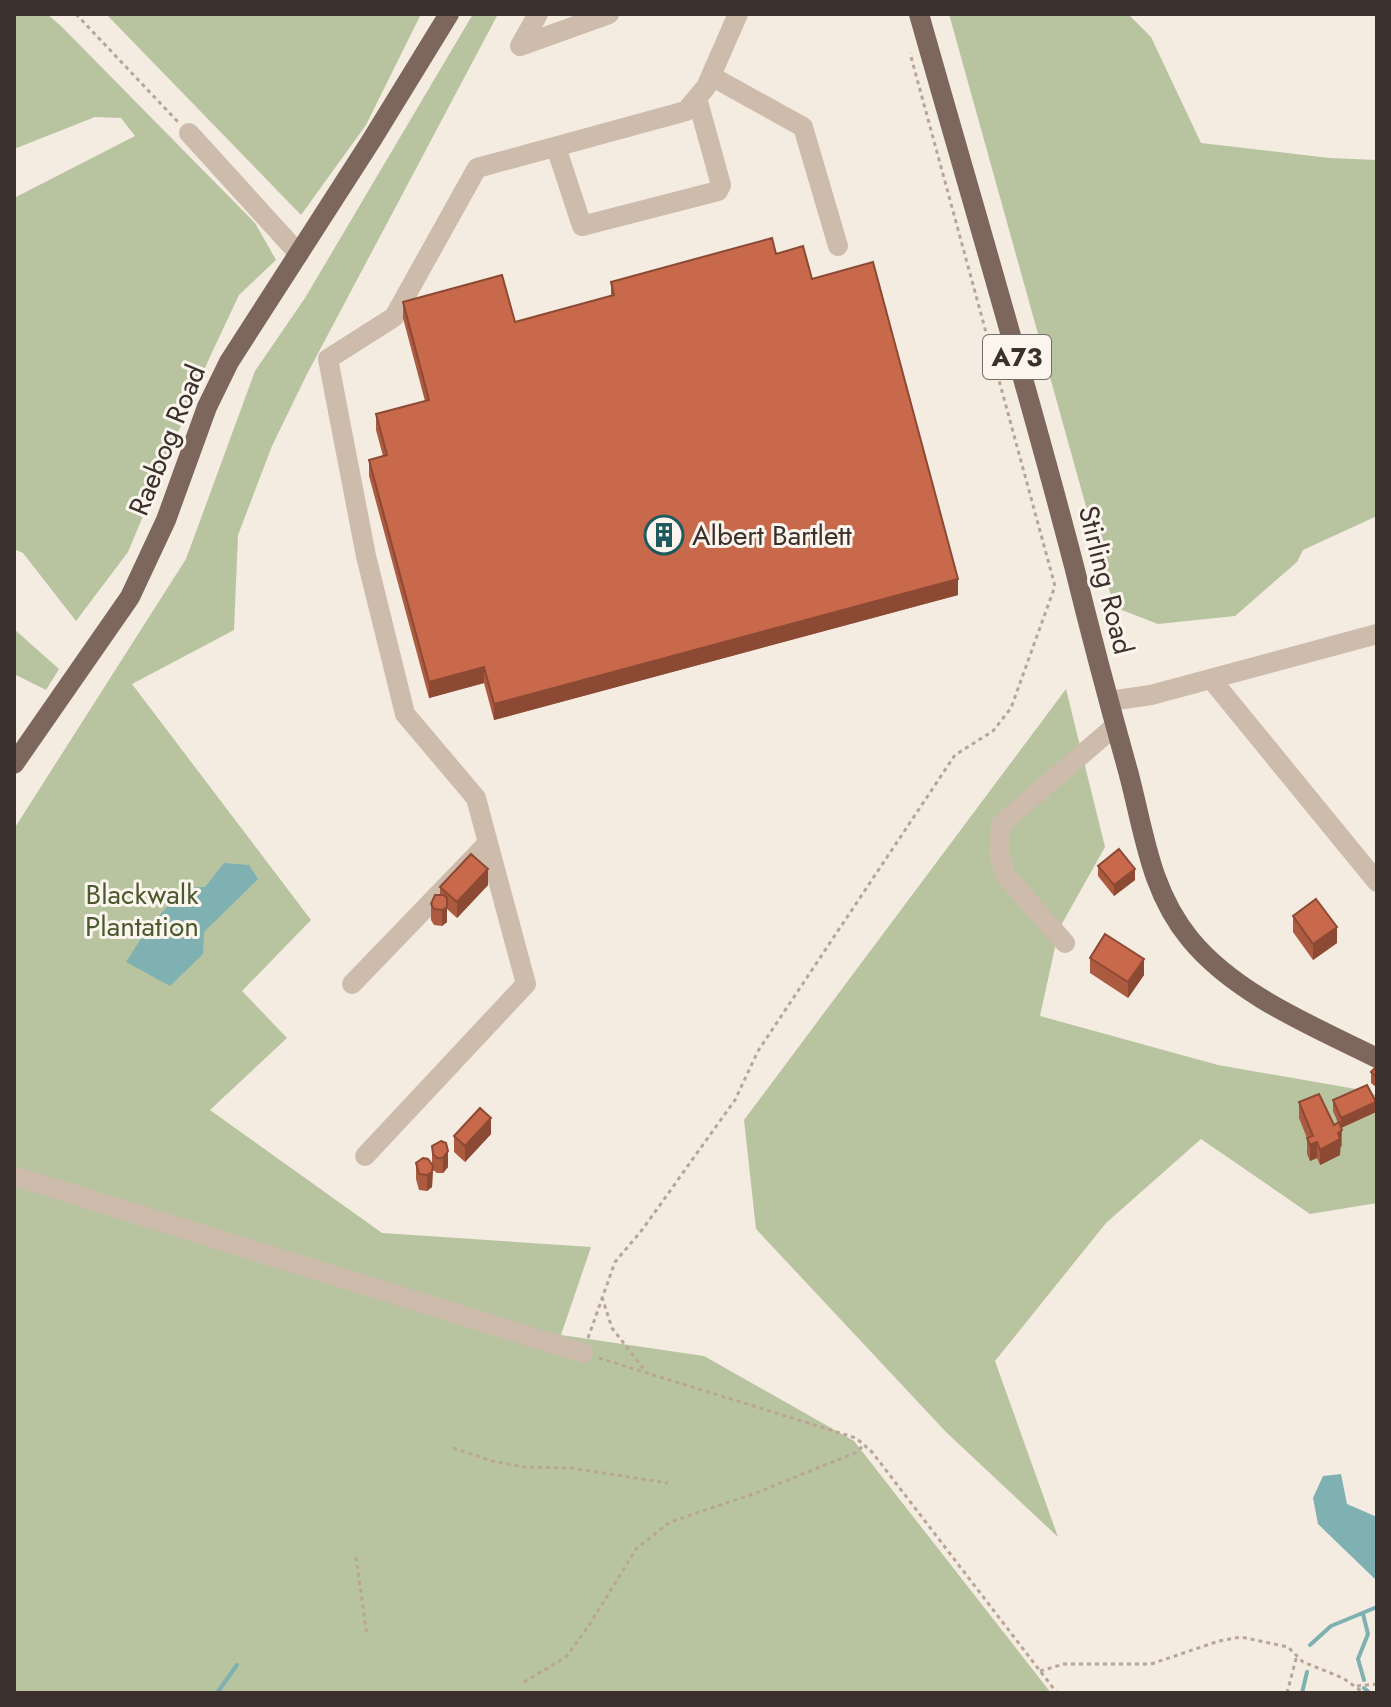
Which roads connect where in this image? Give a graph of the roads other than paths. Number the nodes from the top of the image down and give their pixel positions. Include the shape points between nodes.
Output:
1 (449, 14) edge
2 (538, 14) edge
3 (609, 14) edge
4 (738, 14) edge
5 (919, 14) edge
6 (711, 76) junction
7 (697, 98) junction
8 (189, 133) road end
9 (556, 147) junction
10 (838, 246) dead end
11 (299, 254) junction
12 (1377, 634) edge
13 (1211, 679) junction
14 (1109, 701) junction
15 (1115, 726) junction
16 (14, 764) edge
17 (488, 843) junction
18 (1377, 882) edge
19 (1065, 943) dead end
20 (352, 984) dead end
21 (1377, 1058) edge
22 (365, 1156) dead end
23 (14, 1176) edge
24 (583, 1353) road end

1 - 11 main road, Raebog Road
2 - 3 street via 520,46
4 - 6 street
5 - 14 main road, Stirling Road / A73 via 1043,447
6 - 7 street
6 - 10 street via 803,127
7 - 9 street via 686,111
7 - 9 street via 721,185 718,191 582,226
8 - 11 street
9 - 17 street via 477,168 394,317 328,359 366,556 405,714 476,798
11 - 16 main road, Raebog Road via 229,362 130,597
12 - 13 street
13 - 14 street
13 - 18 street
14 - 15 main road, Stirling Road / A73
15 - 19 street via 1001,824 999,854 1006,876
15 - 21 main road, Stirling Road / A73 via 1162,898 1190,939 1247,989
17 - 20 street
17 - 22 street via 526,984
23 - 24 street

